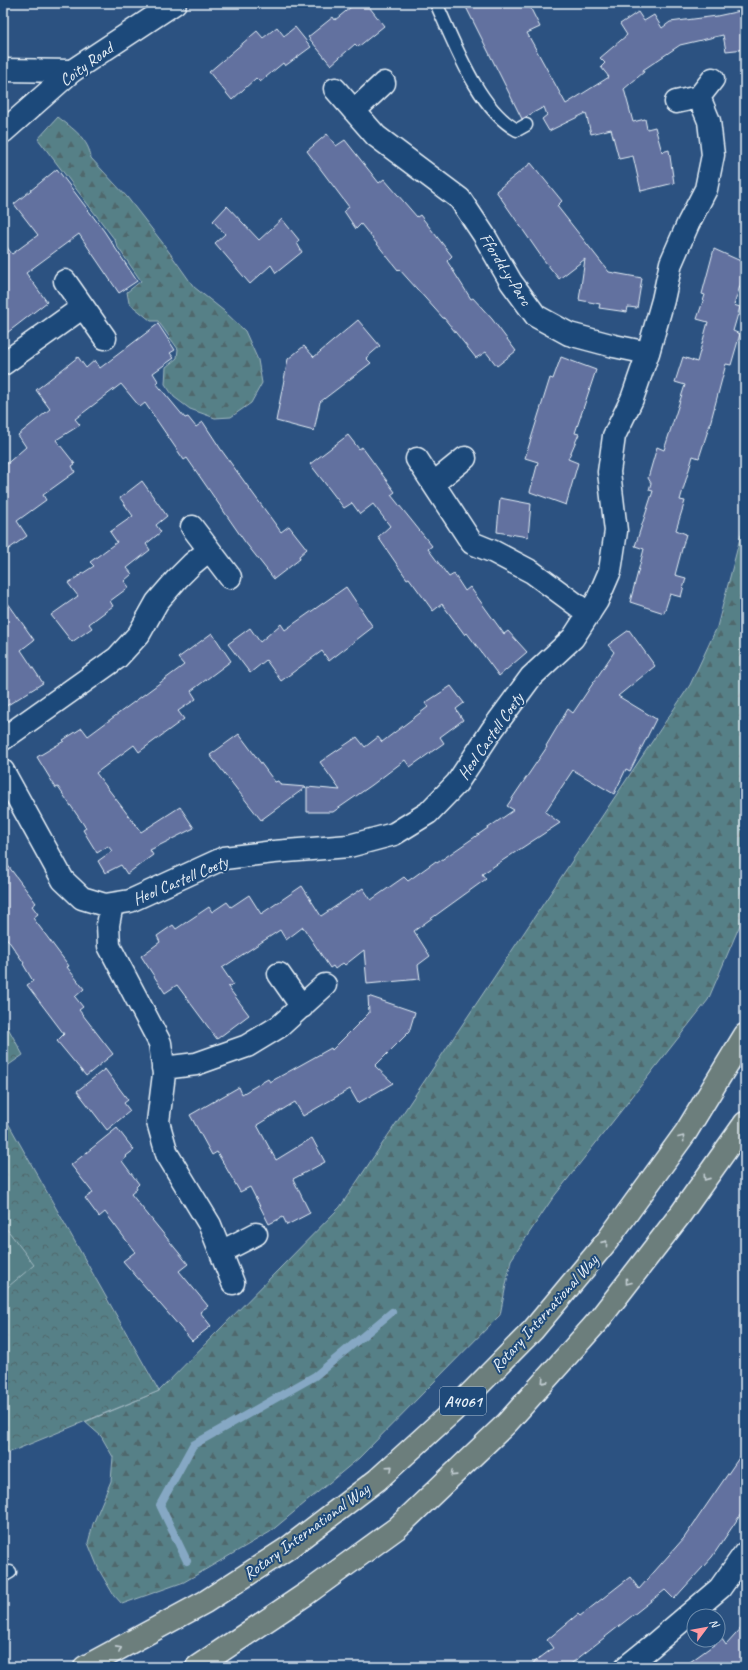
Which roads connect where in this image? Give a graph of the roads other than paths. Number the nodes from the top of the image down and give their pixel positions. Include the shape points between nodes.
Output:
1 (175, 3) edge
2 (436, 3) edge
3 (3, 70) edge
4 (72, 71) junction
5 (713, 79) dead end
6 (384, 83) dead end
7 (335, 89) dead end
8 (699, 97) junction
9 (676, 102) dead end
10 (354, 111) junction
11 (526, 125) dead end
12 (3, 132) edge
13 (65, 281) dead end
14 (83, 307) junction
15 (105, 338) dead end
16 (648, 353) junction
17 (3, 364) edge
18 (465, 458) dead end
19 (417, 459) dead end
20 (434, 483) junction
21 (192, 527) dead end
22 (210, 550) junction
23 (230, 577) dead end
24 (589, 614) junction
25 (3, 739) edge
26 (3, 771) edge
27 (112, 904) junction
28 (279, 974) dead end
29 (325, 985) dead end
30 (302, 1007) junction
31 (745, 1035) edge
32 (163, 1068) junction
33 (745, 1123) edge
34 (256, 1234) dead end
35 (221, 1252) junction
36 (233, 1283) dead end
37 (745, 1553) edge
38 (85, 1667) edge
39 (197, 1667) edge
40 (626, 1667) edge

1 - 4 street, Coity Road
2 - 11 lane via 468,72 485,99 505,124 517,130
3 - 4 street
4 - 12 street, Coity Road
5 - 8 street
6 - 10 street
7 - 10 street, Ffordd-y-Parc
8 - 9 street
8 - 16 street via 709,121 713,155 706,189 671,263
10 - 16 street, Ffordd-y-Parc via 376,136 460,199 511,282 536,316 569,334
13 - 14 street
14 - 15 street
14 - 17 street
16 - 24 street, Heol Castell Coety via 632,399 614,436 609,472 616,531 610,571
18 - 20 street
19 - 20 street
20 - 24 street via 472,543 532,572
21 - 22 street
22 - 23 street
22 - 25 street via 177,578 157,602 139,634 117,658
24 - 27 street, Heol Castell Coety via 573,638 531,677 457,784 428,813 394,834 349,846 224,858 130,902
26 - 27 street, Heol Castell Coety via 62,880 82,898 105,905
27 - 32 street, Heol Castell Coety via 108,925 109,946 160,1042
28 - 30 street
29 - 30 street
30 - 32 street via 280,1026 247,1046 196,1064
38 -> 31 main road, Rotary International Way / A4061 via 205,1602 288,1548 377,1480 453,1411 533,1330 607,1241 686,1132
32 - 35 street, Heol Castell Coety via 158,1122 167,1154 210,1226
33 -> 39 main road, A4061 via 680,1215 598,1321 507,1423 397,1528 306,1594
34 - 35 street
35 - 36 street, Heol Castell Coety
37 - 40 street via 720,1588

